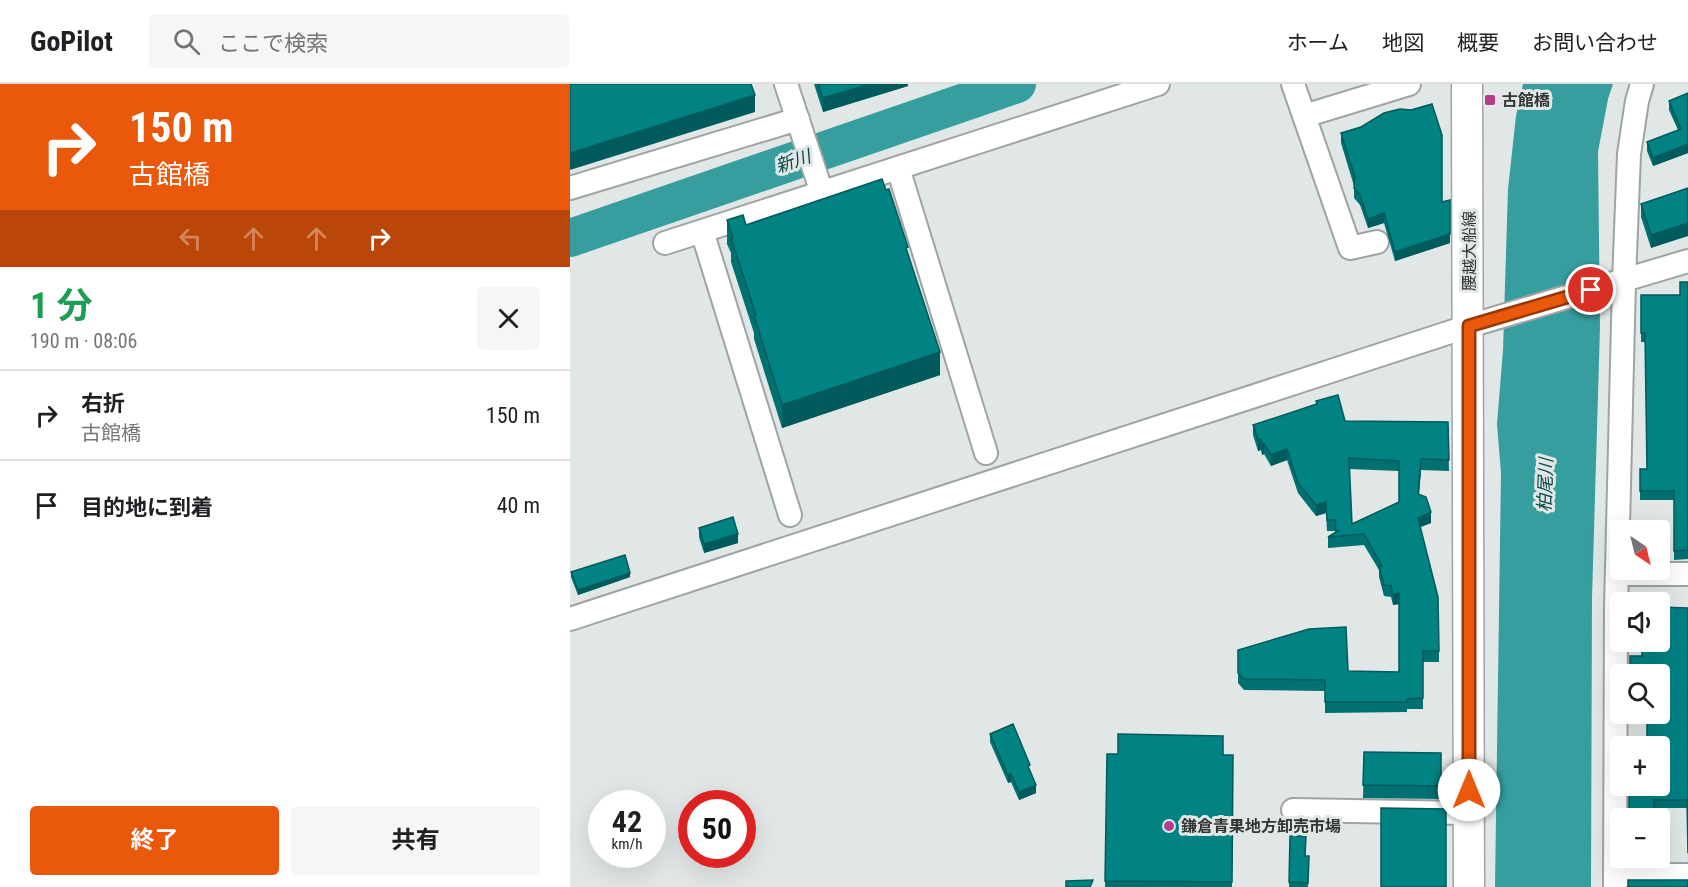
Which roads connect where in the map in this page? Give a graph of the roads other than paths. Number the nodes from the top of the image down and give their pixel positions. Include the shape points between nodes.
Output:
1 (786, 84) edge
2 (1158, 84) edge
3 (1293, 84) edge
4 (1409, 84) edge
5 (1467, 84) edge
6 (1642, 84) edge
7 (1304, 116) junction
8 (798, 119) junction
9 (898, 168) junction
10 (570, 188) edge
11 (822, 193) junction
12 (702, 231) junction
13 (1377, 242) dead end
14 (665, 243) dead end
15 (1688, 261) edge
16 (1617, 283) junction
17 (1482, 322) junction
18 (986, 453) dead end
19 (790, 515) dead end
20 (1617, 520) edge
21 (1670, 574) edge
22 (1688, 574) edge
23 (1617, 580) edge
24 (570, 619) edge
25 (1293, 810) dead end
26 (1469, 813) junction
27 (1688, 875) edge
28 (1615, 881) edge
29 (1469, 887) edge

1 - 8 street
2 - 9 street
3 - 7 street
4 - 7 street
5 - 17 main road, 腰越大船線
6 - 16 street via 1629,154
7 - 13 street via 1350,248
8 - 10 street
8 - 11 street
9 - 11 street
9 - 18 street
11 - 12 street
12 - 14 street
12 - 19 street
15 - 16 street
16 - 17 street
16 - 20 street
17 - 24 street
17 - 26 main road, 腰越大船線
21 - 22 street
23 - 28 street
25 - 26 street
26 - 29 main road, 腰越大船線
27 - 28 street

